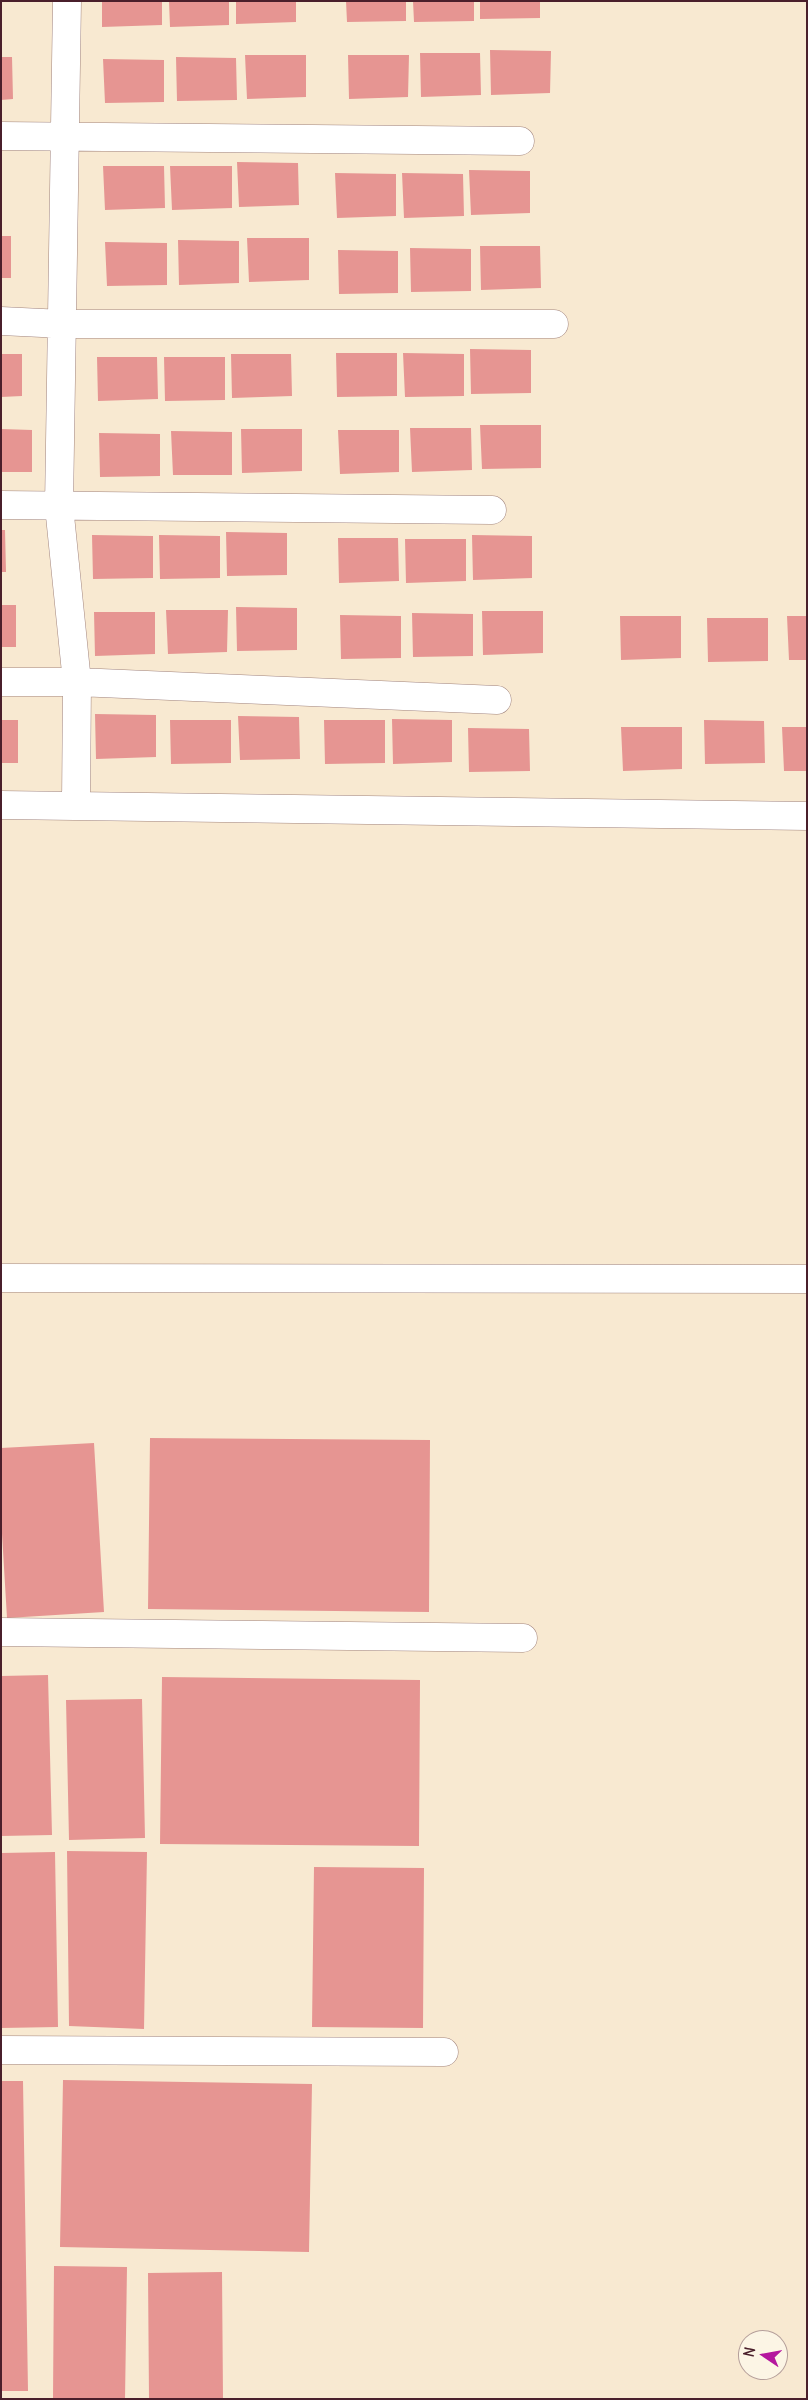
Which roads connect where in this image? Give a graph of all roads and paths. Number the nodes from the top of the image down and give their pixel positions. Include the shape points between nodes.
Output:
1 (67, 1) edge
2 (1, 136) edge
3 (65, 137) junction
4 (520, 141) dead end
5 (1, 322) edge
6 (63, 324) junction
7 (554, 324) dead end
8 (1, 505) edge
9 (59, 506) junction
10 (492, 510) dead end
11 (1, 682) edge
12 (76, 682) junction
13 (497, 700) dead end
14 (1, 804) edge
15 (76, 804) junction
16 (807, 816) edge
17 (1, 1278) edge
18 (807, 1279) edge
19 (1, 1632) edge
20 (523, 1638) dead end
21 (1, 2050) edge
22 (444, 2052) dead end

1 - 3 street
2 - 3 street
3 - 4 street
3 - 6 street
5 - 6 street
6 - 7 street
6 - 9 street
8 - 9 street
9 - 10 street
9 - 12 street
11 - 12 street
12 - 13 street
12 - 15 street
14 - 15 street
15 - 16 street
17 - 18 street
19 - 20 street
21 - 22 street

